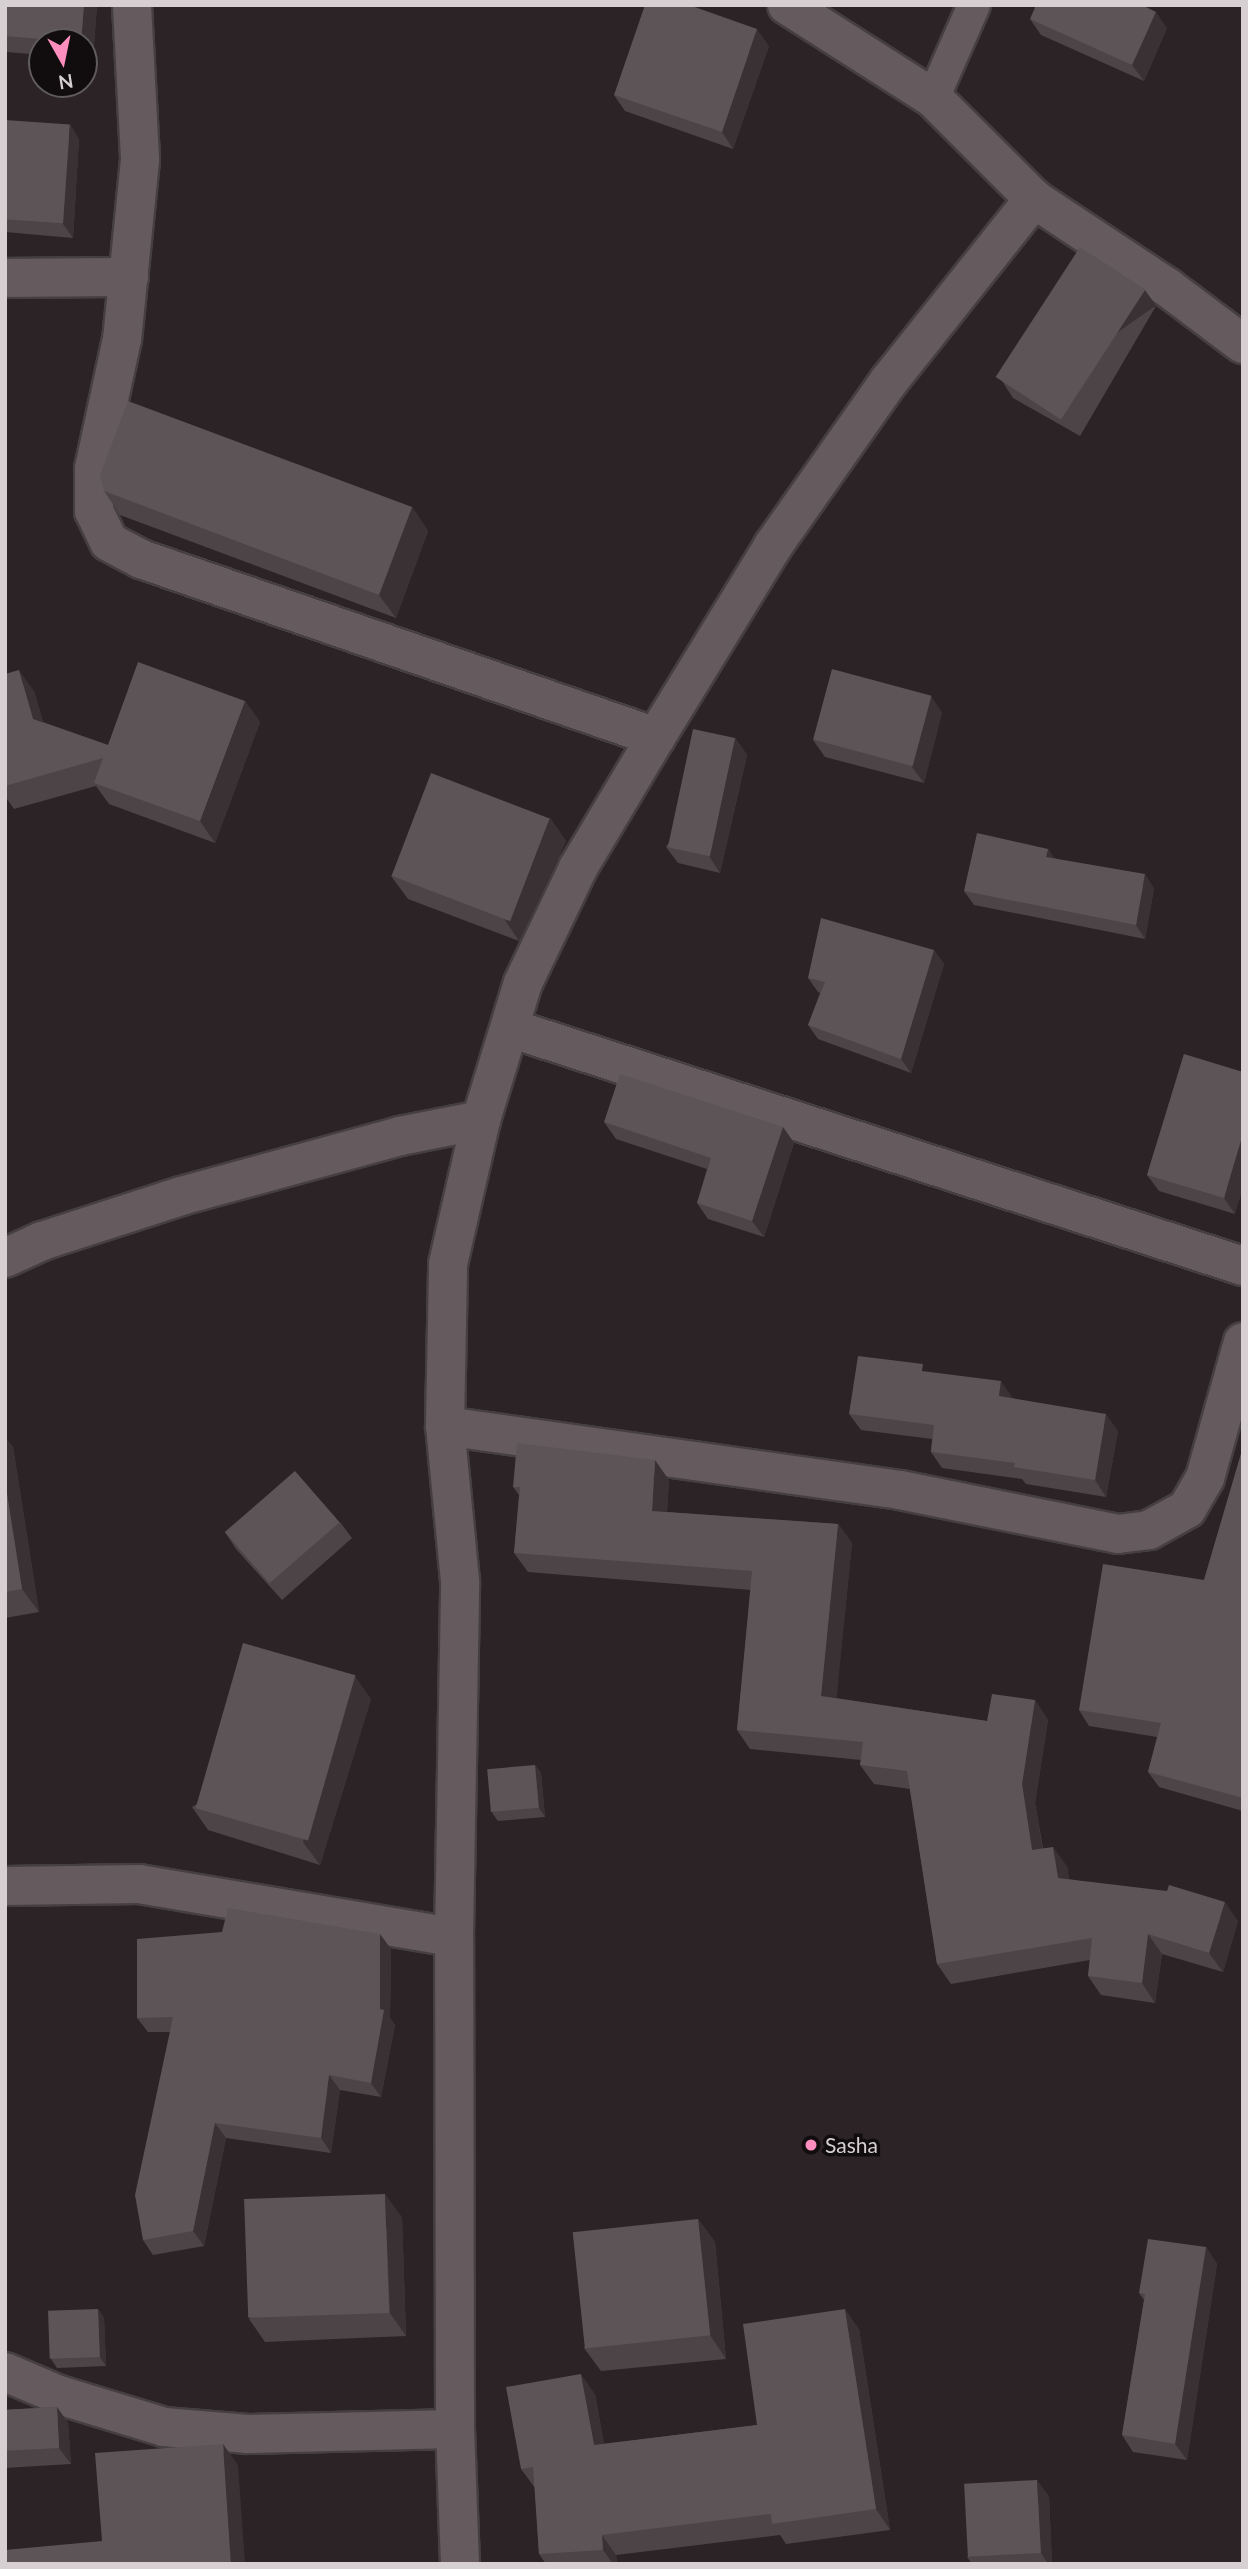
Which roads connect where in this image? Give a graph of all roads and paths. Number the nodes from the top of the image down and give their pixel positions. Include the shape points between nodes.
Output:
1 (132, 5) edge
2 (787, 5) edge
3 (974, 5) edge
4 (933, 98) junction
5 (1034, 199) junction
6 (129, 277) junction
7 (5, 278) edge
8 (1243, 344) edge
9 (656, 737) junction
10 (510, 1028) junction
11 (481, 1120) junction
12 (5, 1258) edge
13 (1243, 1266) edge
14 (1243, 1342) edge
15 (445, 1426) junction
16 (5, 1886) edge
17 (454, 1937) junction
18 (5, 2372) edge
19 (455, 2429) junction
20 (460, 2564) edge

1 - 6 street via 140,160
2 - 4 street
3 - 4 lane
4 - 5 street
5 - 8 street via 1167,287
5 - 9 street via 889,381 781,535
6 - 7 street
6 - 9 street via 122,339 94,469 94,511 109,542 141,559
9 - 10 street via 578,868 523,983
10 - 11 street
10 - 13 street
11 - 12 street via 387,1140 181,1196 42,1241
11 - 15 street via 448,1264
14 - 15 street via 1205,1478 1187,1509 1149,1530 1118,1534 900,1490
15 - 17 street via 460,1581
16 - 17 street via 139,1884
17 - 19 street
18 - 19 street via 59,2395 164,2427 248,2434
19 - 20 street

